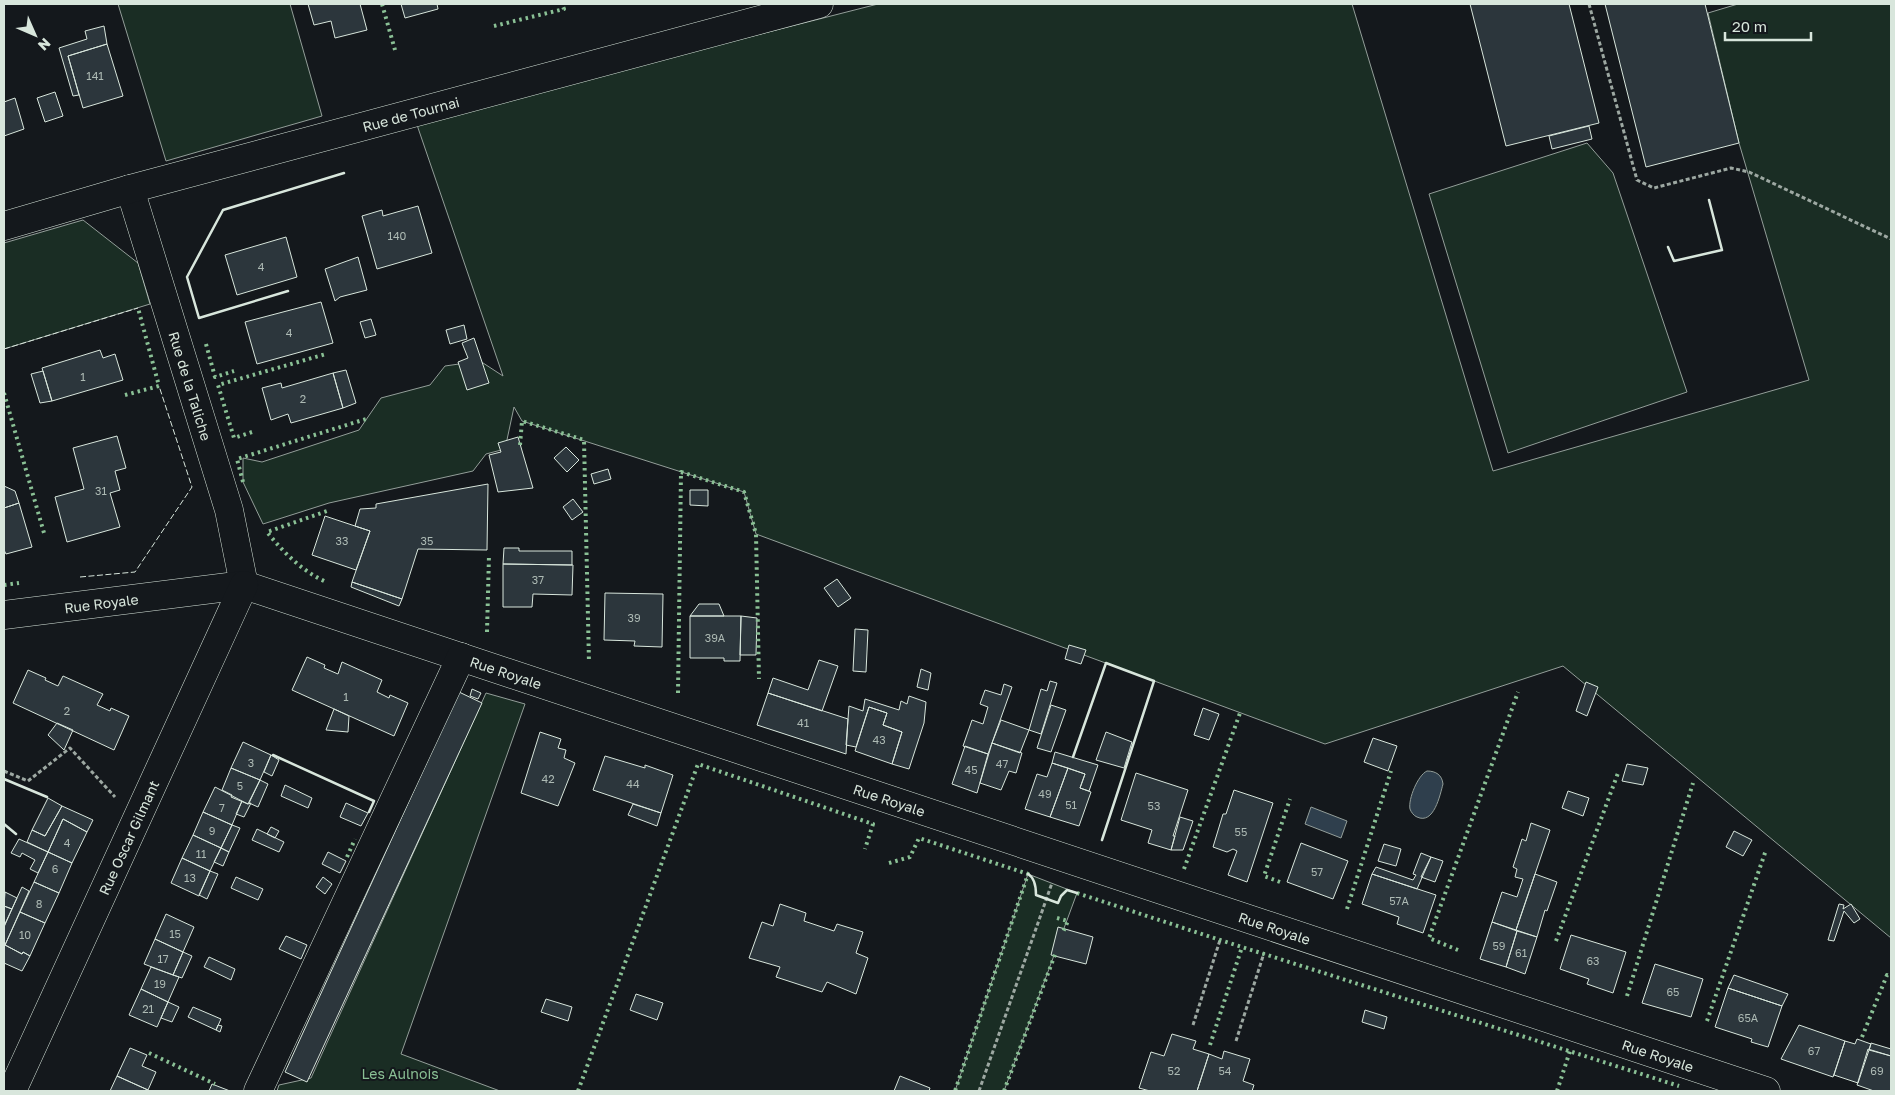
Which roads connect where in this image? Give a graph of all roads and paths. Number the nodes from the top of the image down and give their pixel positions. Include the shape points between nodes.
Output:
1 (819, 4) edge
2 (1589, 4) edge
3 (130, 189) junction
4 (4, 226) edge
5 (1891, 239) edge
6 (244, 584) junction
7 (4, 615) edge
8 (461, 657) junction
9 (4, 771) edge
10 (136, 820) junction
11 (1061, 856) junction
12 (1229, 912) junction
13 (1273, 927) junction
14 (1193, 1025) dead end
15 (1236, 1041) dead end
16 (12, 1091) edge
17 (258, 1091) edge
18 (979, 1091) edge
19 (1766, 1091) edge

1 - 3 street, Rue de Tournai
2 - 5 path via 1637,180 1654,188 1732,168 1749,172
3 - 4 street, Rue de Tournai
3 - 6 street, Rue de la Taliche via 229,510
6 - 7 street, Rue Royale
6 - 8 street, Rue Royale
6 - 10 street, Rue Oscar Gilmant
8 - 11 street, Rue Royale
8 - 17 street
9 - 10 path via 28,781 70,748
10 - 16 street, Rue Oscar Gilmant
11 - 12 street, Rue Royale
11 - 18 path
12 - 13 street, Rue Royale
12 - 14 path
13 - 15 path
13 - 19 street, Rue Royale

